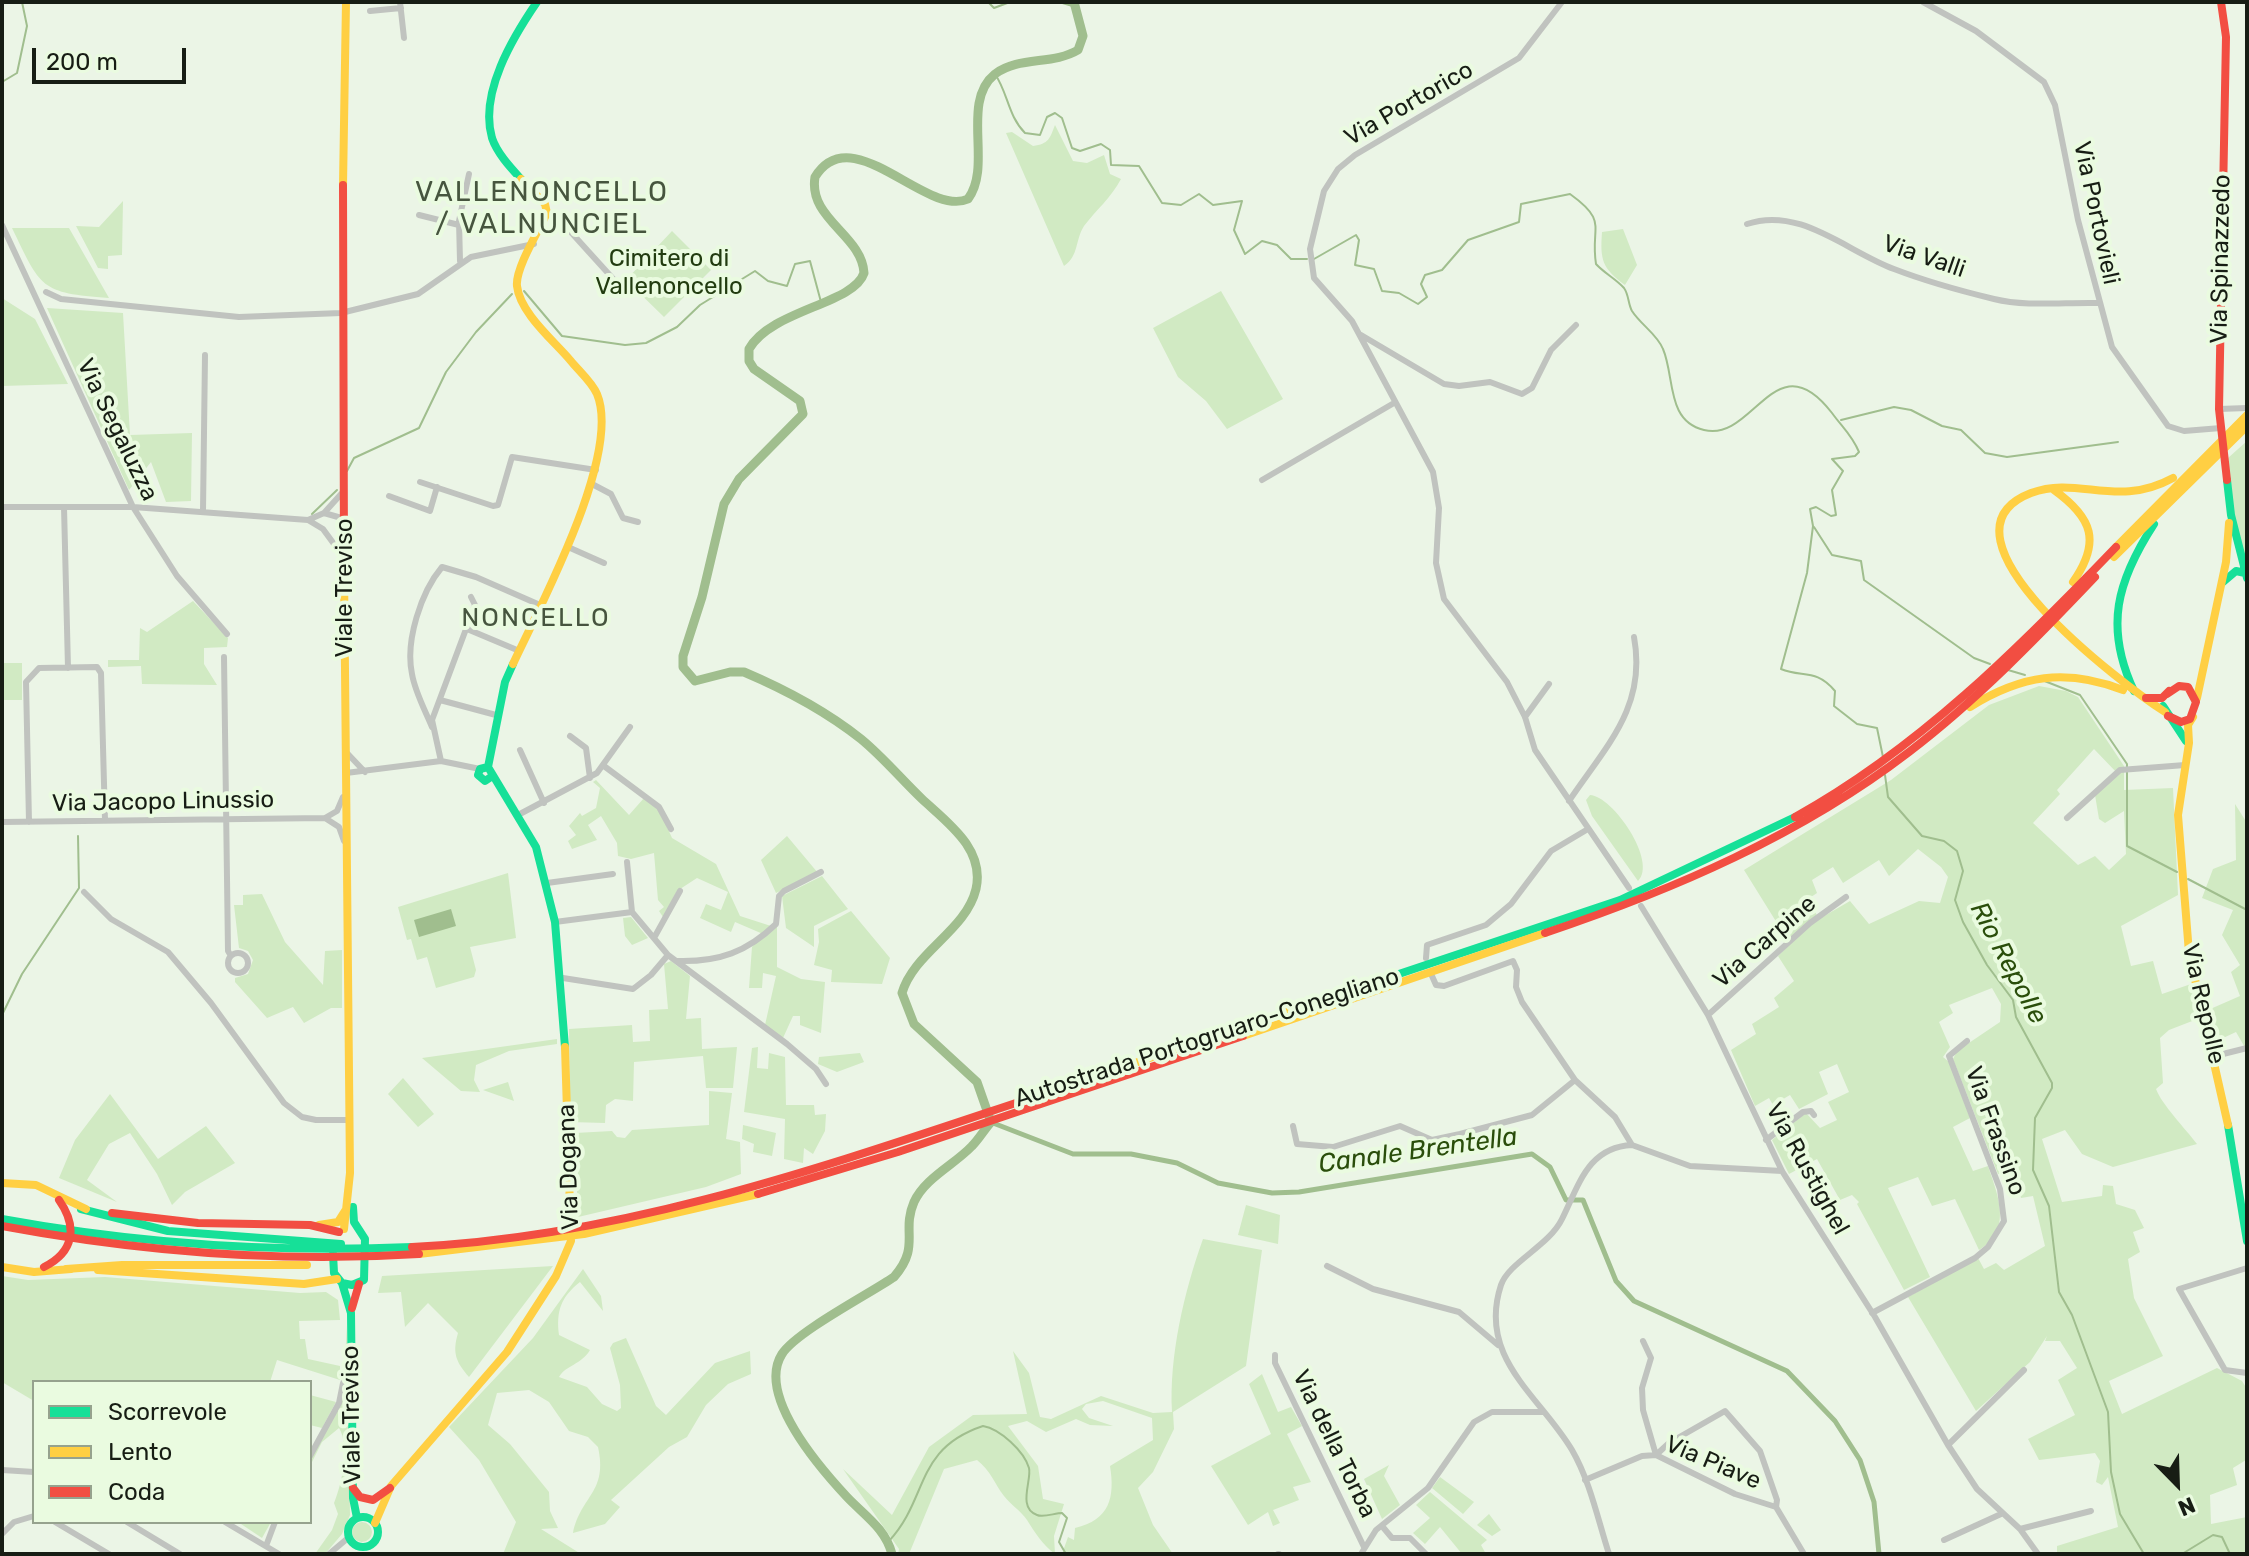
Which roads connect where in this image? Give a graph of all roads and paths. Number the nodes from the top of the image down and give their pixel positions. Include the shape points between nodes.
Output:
1 (346, 2) edge
2 (537, 2) edge
3 (1562, 2) edge
4 (1923, 2) edge
5 (2221, 2) edge
6 (400, 5) edge
7 (370, 11) dead end
8 (404, 38) dead end
9 (469, 174) dead end
10 (547, 213) junction
11 (419, 215) dead end
12 (1747, 224) dead end
13 (2, 225) edge
14 (459, 225) junction
15 (534, 244) junction
16 (460, 261) junction
17 (46, 292) dead end
18 (626, 293) dead end
19 (2098, 303) junction
20 (341, 313) junction
21 (1576, 325) dead end
22 (1361, 335) junction
23 (205, 355) dead end
24 (1394, 403) junction
25 (2219, 409) junction
26 (2247, 412) edge
27 (2247, 426) edge
28 (2221, 428) junction
29 (2196, 461) junction
30 (596, 470) junction
31 (1262, 480) dead end
32 (2189, 481) junction
33 (420, 482) dead end
34 (592, 484) junction
35 (437, 487) junction
36 (344, 489) junction
37 (2052, 489) junction
38 (389, 496) dead end
39 (2, 507) edge
40 (64, 507) junction
41 (133, 507) junction
42 (203, 511) junction
43 (324, 513) junction
44 (2231, 515) junction
45 (308, 520) junction
46 (345, 521) junction
47 (638, 522) dead end
48 (323, 529) junction
49 (2238, 545) junction
50 (568, 547) junction
51 (345, 560) junction
52 (604, 563) dead end
53 (2226, 565) junction
54 (2245, 572) edge
55 (2223, 583) junction
56 (471, 597) dead end
57 (2060, 604) junction
58 (540, 605) junction
59 (2043, 621) junction
60 (467, 629) junction
61 (227, 634) dead end
62 (1634, 637) dead end
63 (517, 650) junction
64 (224, 657) dead end
65 (2005, 662) junction
66 (68, 668) junction
67 (2199, 679) junction
68 (1549, 684) dead end
69 (2181, 686) junction
70 (2169, 691) junction
71 (2137, 696) junction
72 (2197, 698) junction
73 (440, 700) junction
74 (2166, 714) junction
75 (496, 715) junction
76 (1525, 717) junction
77 (2193, 717) junction
78 (432, 727) junction
79 (630, 727) dead end
80 (570, 736) dead end
81 (2188, 749) junction
82 (520, 750) dead end
83 (346, 751) junction
84 (1902, 754) junction
85 (441, 761) junction
86 (2185, 765) junction
87 (604, 766) junction
88 (484, 768) junction
89 (365, 772) junction
90 (346, 773) junction
91 (590, 778) junction
92 (346, 789) junction
93 (1569, 801) junction
94 (544, 803) junction
95 (518, 815) junction
96 (334, 817) junction
97 (346, 817) junction
98 (2067, 818) dead end
99 (105, 820) junction
100 (227, 821) junction
101 (2, 822) edge
102 (29, 822) junction
103 (671, 829) dead end
104 (1588, 829) junction
105 (346, 847) junction
106 (627, 862) dead end
107 (821, 872) dead end
108 (613, 874) dead end
109 (547, 883) junction
110 (1629, 888) dead end
111 (680, 891) dead end
112 (84, 892) dead end
113 (1846, 897) dead end
114 (1641, 906) dead end
115 (632, 912) junction
116 (555, 922) junction
117 (654, 938) junction
118 (668, 955) junction
119 (231, 956) dead end
120 (1426, 958) dead end
121 (678, 961) junction
122 (1432, 976) dead end
123 (563, 978) junction
124 (1708, 1015) junction
125 (1967, 1041) dead end
126 (2247, 1048) edge
127 (2215, 1056) junction
128 (1575, 1080) junction
129 (826, 1084) dead end
130 (1814, 1115) dead end
131 (350, 1120) junction
132 (1293, 1126) dead end
133 (1766, 1140) junction
134 (1632, 1145) junction
135 (1782, 1171) junction
136 (350, 1173) junction
137 (2, 1183) edge
138 (43, 1187) junction
139 (2244, 1200) edge
140 (348, 1204) junction
141 (81, 1209) junction
142 (2, 1219) edge
143 (310, 1225) junction
144 (2, 1226) edge
145 (358, 1229) junction
146 (342, 1230) junction
147 (560, 1234) junction
148 (112, 1241) junction
149 (2247, 1241) edge
150 (383, 1253) junction
151 (320, 1254) junction
152 (1327, 1266) dead end
153 (2, 1267) edge
154 (2247, 1268) edge
155 (66, 1269) junction
156 (21, 1271) junction
157 (340, 1281) junction
158 (359, 1284) junction
159 (1373, 1289) junction
160 (1370, 1298) dead end
161 (351, 1313) junction
162 (1872, 1313) junction
163 (1643, 1341) dead end
164 (1498, 1345) junction
165 (1275, 1355) dead end
166 (2024, 1370) dead end
167 (2247, 1373) edge
168 (343, 1383) dead end
169 (1542, 1412) junction
170 (1948, 1445) junction
171 (312, 1452) edge
172 (1656, 1455) junction
173 (2, 1470) edge
174 (32, 1472) edge
175 (1585, 1480) junction
176 (391, 1487) junction
177 (353, 1488) junction
178 (1776, 1507) junction
179 (2091, 1511) dead end
180 (2001, 1514) junction
181 (32, 1517) edge
182 (357, 1518) junction
183 (375, 1523) junction
184 (58, 1524) edge
185 (130, 1524) edge
186 (228, 1524) edge
187 (274, 1524) edge
188 (1382, 1526) junction
189 (2020, 1529) junction
190 (2, 1534) edge
191 (348, 1538) junction
192 (1944, 1540) dead end
193 (266, 1546) junction
194 (364, 1551) edge
195 (1362, 1551) edge
196 (109, 1554) edge
197 (180, 1554) edge
198 (279, 1554) edge
199 (329, 1554) edge
200 (1426, 1554) edge
201 (1609, 1554) edge
202 (1804, 1554) edge
203 (2038, 1554) edge

1 - 20 main road, Viale Treviso
2 - 10 main road via 512,43 489,109 489,125 502,157 545,204
3 - 22 street, Via Portorico via 1519,58 1355,155 1324,191 1310,259 1320,289
4 - 19 street, Via Portovieli via 1976,31 2037,75 2050,91
5 - 25 main road, Via Spinazzedo via 2226,64
6 - 7 street
6 - 8 street
9 - 14 street
10 - 15 main road
10 - 18 street via 559,219
11 - 14 street
12 - 19 street, Via Valli via 1784,219 1892,268 1994,299
13 - 41 street, Via Segaluzza
14 - 16 street
15 - 16 street
15 - 30 main road via 517,287 528,310 597,393
16 - 20 street via 418,294
17 - 20 street via 61,299 239,317
19 - 28 street, Via Portovieli via 2112,347 2168,426 2184,431
20 - 36 main road, Viale Treviso
21 - 22 street via 1551,350 1530,391 1522,394 1490,382 1444,384
22 - 24 street
23 - 42 street
24 - 31 street
24 - 76 street via 1438,486 1436,563 1444,599 1507,682
25 - 26 street
25 - 28 main road, Via Spinazzedo
26 - 29 main road
27 - 32 main road
28 - 44 main road, Via Spinazzedo
29 - 37 main road via 2148,492 2118,496
29 - 57 main road
30 - 34 main road
30 - 35 street via 512,457 498,505 493,506
32 - 57 main road
32 - 71 main road via 2135,551 2117,602 2119,658
33 - 35 street
34 - 47 street via 611,494 623,518
34 - 50 main road
35 - 38 street via 430,511
36 - 43 street
36 - 46 main road, Viale Treviso
37 - 57 main road via 2078,505 2090,535 2079,574
37 - 71 main road via 2024,497 2006,512 2000,534 2003,557 2035,598
39 - 40 street
40 - 41 street
40 - 66 street
41 - 42 street
41 - 61 street, Via Segaluzza via 177,576
42 - 45 street
43 - 45 street
43 - 46 street
44 - 49 main road
44 - 53 main road, Via Repolle
45 - 48 street
46 - 48 street
46 - 51 main road, Viale Treviso
48 - 51 street
49 - 53 main road, Via Repolle
49 - 54 main road
50 - 52 street
50 - 58 main road
51 - 83 main road, Viale Treviso
53 - 54 main road
53 - 55 main road, Via Repolle
54 - 55 main road via 2236,571
55 - 67 main road, Via Repolle
56 - 60 street via 475,605
57 - 59 main road
58 - 63 main road
58 - 78 street via 442,567 429,587 415,634 411,673
59 - 65 main road, Autostrada Portogruaro-Conegliano
59 - 65 main road, Autostrada Portogruaro-Conegliano
60 - 63 street
60 - 73 street
62 - 93 street via 1638,657 1630,712
63 - 75 main road
64 - 100 street
65 - 84 main road, Autostrada Portogruaro-Conegliano
66 - 99 street via 97,667 102,679
66 - 102 street via 39,668 26,682
67 - 69 main road
67 - 72 main road, Via Repolle
68 - 76 street
69 - 70 main road
69 - 72 main road
70 - 71 main road via 2154,700
70 - 74 main road via 2163,701
71 - 74 main road
71 - 84 main road via 2075,674 2040,674 1980,700 1930,741
72 - 77 main road, Via Repolle
73 - 75 street
73 - 78 street
74 - 77 main road via 2178,721
74 - 81 main road via 2178,725
75 - 88 main road
76 - 93 street via 1535,750
77 - 81 main road, Via Repolle
78 - 85 street
79 - 87 street
80 - 91 street via 586,748
81 - 86 main road, Via Repolle
82 - 94 street
83 - 89 street
83 - 90 main road, Viale Treviso
84 - 147 main road, Autostrada Portogruaro-Conegliano via 1730,852 1620,900 927,1142 773,1185
85 - 88 street
85 - 89 street
86 - 98 street via 2120,770
86 - 127 main road, Via Repolle via 2178,831 2189,953
87 - 91 street
87 - 103 street via 659,807
88 - 95 main road, Via Dogana
89 - 90 street
90 - 92 main road, Viale Treviso
91 - 94 street
92 - 96 street
92 - 97 main road, Viale Treviso
93 - 104 street
94 - 95 street
95 - 109 main road, Via Dogana via 536,847
96 - 97 street
96 - 100 street, Via Jacopo Linussio
96 - 105 street
97 - 105 main road, Viale Treviso
99 - 100 street, Via Jacopo Linussio
99 - 102 street, Via Jacopo Linussio
100 - 119 street
101 - 102 street, Via Jacopo Linussio
104 - 110 street
104 - 120 street via 1551,851 1511,904 1486,925 1427,945
105 - 131 main road, Viale Treviso
106 - 115 street
107 - 121 street via 779,896 776,924 748,947 712,960
108 - 109 street
109 - 116 main road, Via Dogana
111 - 117 street
112 - 131 street via 111,919 168,952 284,1103 302,1117
113 - 124 street, Via Carpine
114 - 124 street, Via Rustighel
115 - 116 street
115 - 117 street
116 - 123 main road, Via Dogana
117 - 118 street
118 - 121 street
118 - 123 street via 633,989
121 - 129 street via 787,1044
122 - 128 street via 1436,985 1444,986 1513,961 1522,1002
123 - 176 main road, Via Dogana via 569,1248 507,1352
124 - 133 street, Via Rustighel
125 - 162 street, Via Frassino via 1949,1056 2000,1189 2004,1221 1975,1258
126 - 127 street
127 - 139 main road, Via Repolle
128 - 132 street via 1532,1115 1432,1140 1400,1126 1345,1144 1297,1144
128 - 134 street via 1615,1117
130 - 133 street via 1803,1112
131 - 136 main road, Viale Treviso
133 - 135 street, Via Rustighel
134 - 135 street via 1690,1166
134 - 164 street via 1595,1157 1551,1238 1501,1285
135 - 162 street, Via Rustighel
136 - 140 main road, Viale Treviso
136 - 145 main road, Viale Treviso
137 - 138 main road
138 - 141 main road
138 - 156 main road via 69,1213 71,1242 56,1261
139 - 149 main road, Via Repolle
140 - 143 main road via 338,1222
140 - 146 main road, Viale Treviso
141 - 143 main road via 198,1223
141 - 151 main road via 168,1231
142 - 148 main road
143 - 146 main road
144 - 148 main road
145 - 146 main road
145 - 158 main road, Viale Treviso via 365,1239 366,1274
146 - 157 main road, Viale Treviso via 333,1255
147 - 150 main road, Autostrada Portogruaro-Conegliano
147 - 150 main road, Autostrada Portogruaro-Conegliano via 414,1255
148 - 151 main road
150 - 151 main road
150 - 151 main road
151 - 155 main road
152 - 159 street
153 - 156 main road
154 - 167 street via 2179,1289 2225,1370
155 - 156 main road
155 - 157 main road via 304,1284
157 - 158 main road
157 - 161 main road, Viale Treviso
158 - 161 main road, Viale Treviso
159 - 160 street
159 - 164 street via 1459,1312
161 - 177 main road, Viale Treviso
162 - 170 street, Via Rustighel
163 - 172 street via 1651,1358 1642,1388 1643,1410
164 - 169 street
165 - 195 street, Via della Torba
166 - 170 street
168 - 171 street via 339,1403
169 - 175 street via 1573,1452
169 - 188 street via 1483,1415 1428,1488
170 - 180 street, Via Rustighel
172 - 175 street, Via Piave
172 - 178 street, Via Piave via 1735,1494
172 - 178 street via 1720,1412 1730,1413 1760,1451
173 - 174 street
175 - 201 street
176 - 177 main road via 373,1500 360,1497
176 - 183 main road, Via Dogana
177 - 182 main road, Viale Treviso
178 - 202 street, Via Piave
179 - 189 street
180 - 189 street, Via Rustighel
180 - 192 street
181 - 190 street via 14,1522
182 - 183 main road
182 - 191 main road
183 - 194 main road via 378,1536
184 - 196 street
185 - 197 street
186 - 193 street
187 - 193 street
188 - 195 street
188 - 200 street via 1392,1538 1410,1538
189 - 203 street, Via Rustighel
191 - 194 main road
191 - 199 street
193 - 198 street

